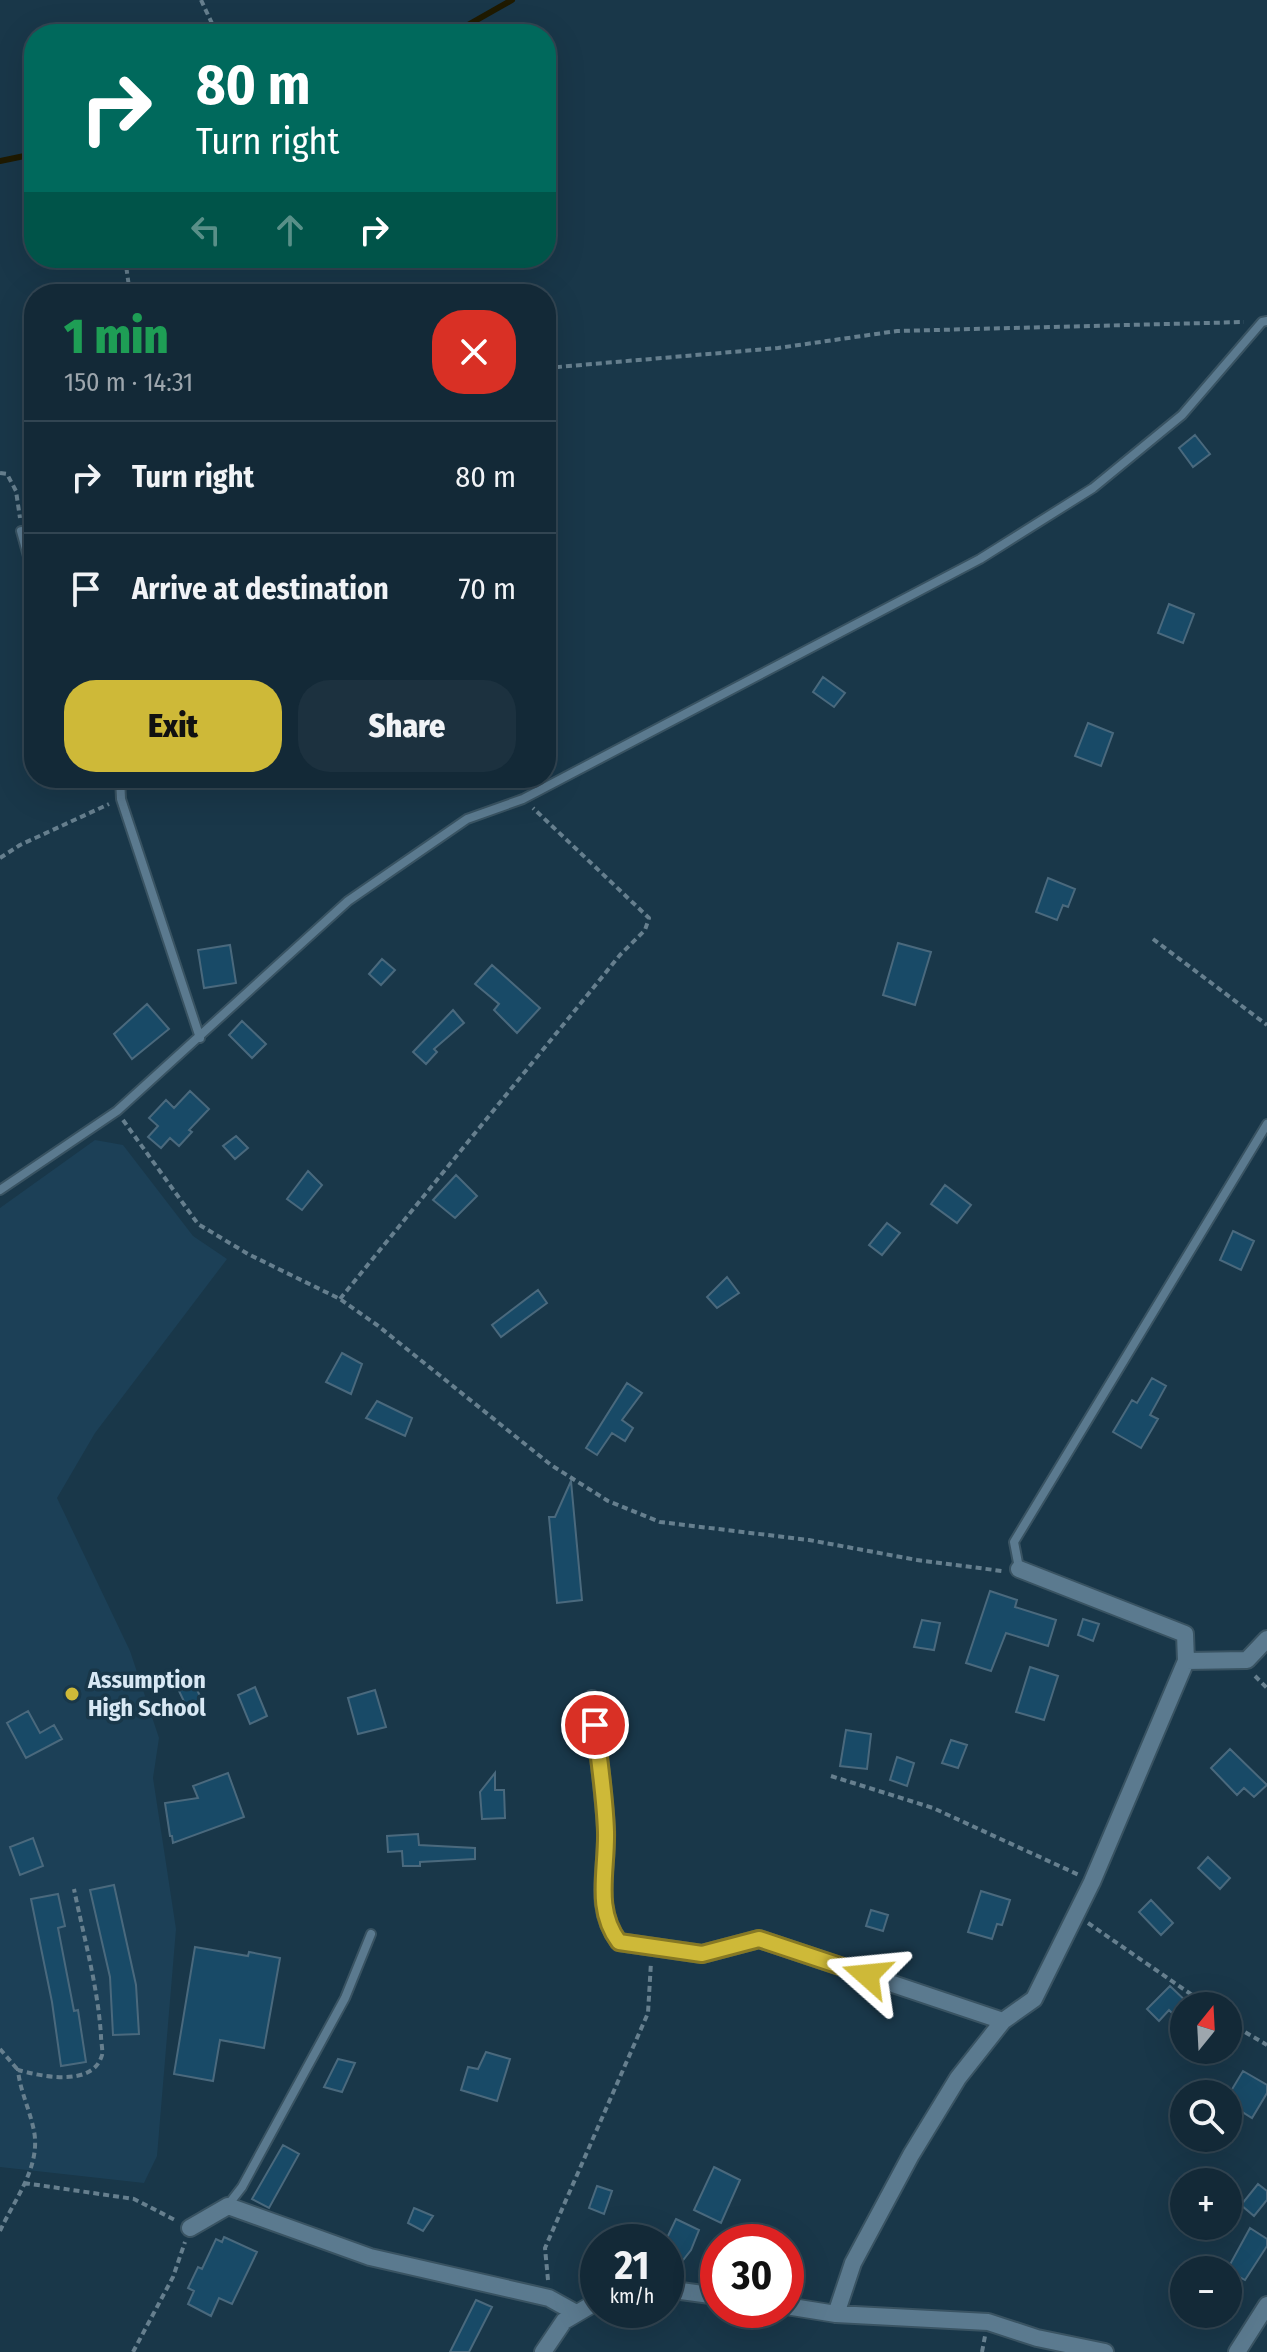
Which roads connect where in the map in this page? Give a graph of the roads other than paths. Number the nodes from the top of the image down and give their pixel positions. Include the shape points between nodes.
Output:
1 (1265, 322) edge
2 (21, 531) road end
3 (24, 542) edge
4 (556, 782) edge
5 (120, 788) edge
6 (544, 788) edge
7 (200, 1038) junction
8 (1267, 1124) edge
9 (0, 1190) edge
10 (1019, 1569) joint
11 (1267, 1639) edge
12 (1186, 1661) junction
13 (592, 1699) dead end
14 (371, 1934) dead end
15 (1003, 2021) junction
16 (228, 2206) junction
17 (190, 2228) road end
18 (1267, 2305) edge
19 (804, 2309) edge
20 (580, 2311) edge
21 (576, 2313) junction
22 (836, 2314) junction
23 (543, 2352) edge
24 (1105, 2352) edge
25 (1237, 2352) edge

1 - 4 lane via 1182,415 1093,488 980,559
2 - 3 lane
5 - 7 lane
6 - 7 lane via 467,819 348,901
7 - 9 lane via 117,1111
8 - 10 lane via 1014,1542
10 - 12 street via 1185,1634
11 - 12 street via 1247,1660
12 - 15 street via 1092,1882 1034,1999
13 - 15 street via 606,1832 602,1895 609,1928 619,1942 702,1954 759,1939
14 - 16 lane via 345,1998
15 - 22 street via 958,2078 911,2155 853,2263
16 - 17 street
16 - 21 street via 370,2257 549,2298
18 - 25 street
19 - 22 street
20 - 21 street
21 - 23 street
22 - 24 street via 988,2322

